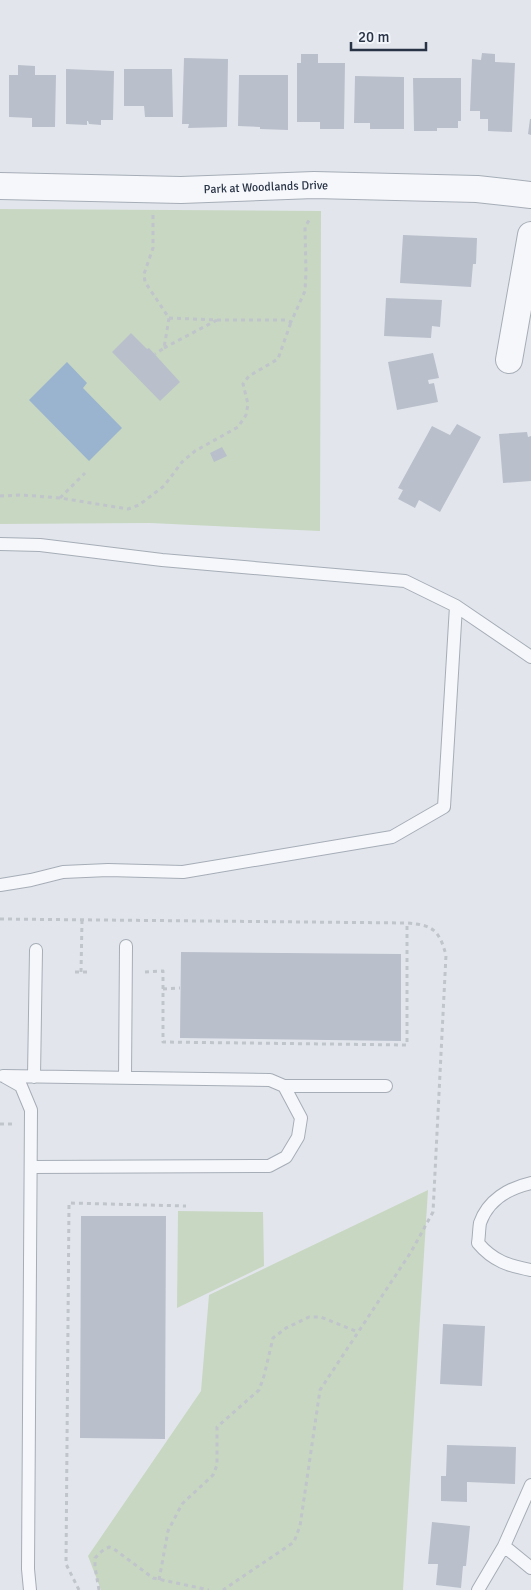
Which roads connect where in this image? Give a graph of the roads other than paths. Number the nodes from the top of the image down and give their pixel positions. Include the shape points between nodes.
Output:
1 (0, 186) edge
2 (531, 195) edge
3 (531, 235) edge
4 (509, 360) dead end
5 (0, 544) edge
6 (456, 606) junction
7 (531, 657) edge
8 (0, 885) edge
9 (126, 946) dead end
10 (36, 950) dead end
11 (1, 1076) edge
12 (34, 1077) junction
13 (125, 1078) junction
14 (284, 1086) junction
15 (386, 1086) dead end
16 (31, 1167) junction
17 (531, 1182) edge
18 (531, 1270) edge
19 (531, 1485) edge
20 (504, 1546) junction
21 (531, 1568) edge
22 (30, 1590) edge
23 (478, 1590) edge

1 - 2 street, Park at Woodlands Drive via 181,190 314,185 478,188
3 - 4 street
5 - 6 lane via 40,545 162,560 405,580
6 - 7 lane
6 - 8 lane via 444,806 392,837 183,872 63,872
9 - 13 lane
10 - 12 lane
11 - 12 lane
11 - 16 lane via 21,1086 32,1110
12 - 13 lane
13 - 14 lane via 270,1080
14 - 15 lane
14 - 16 lane via 301,1118 298,1137 286,1158 269,1166
16 - 22 lane
17 - 18 lane via 502,1194 487,1207 480,1224 478,1243 488,1254 512,1267
19 - 20 lane
20 - 21 lane
20 - 23 lane

